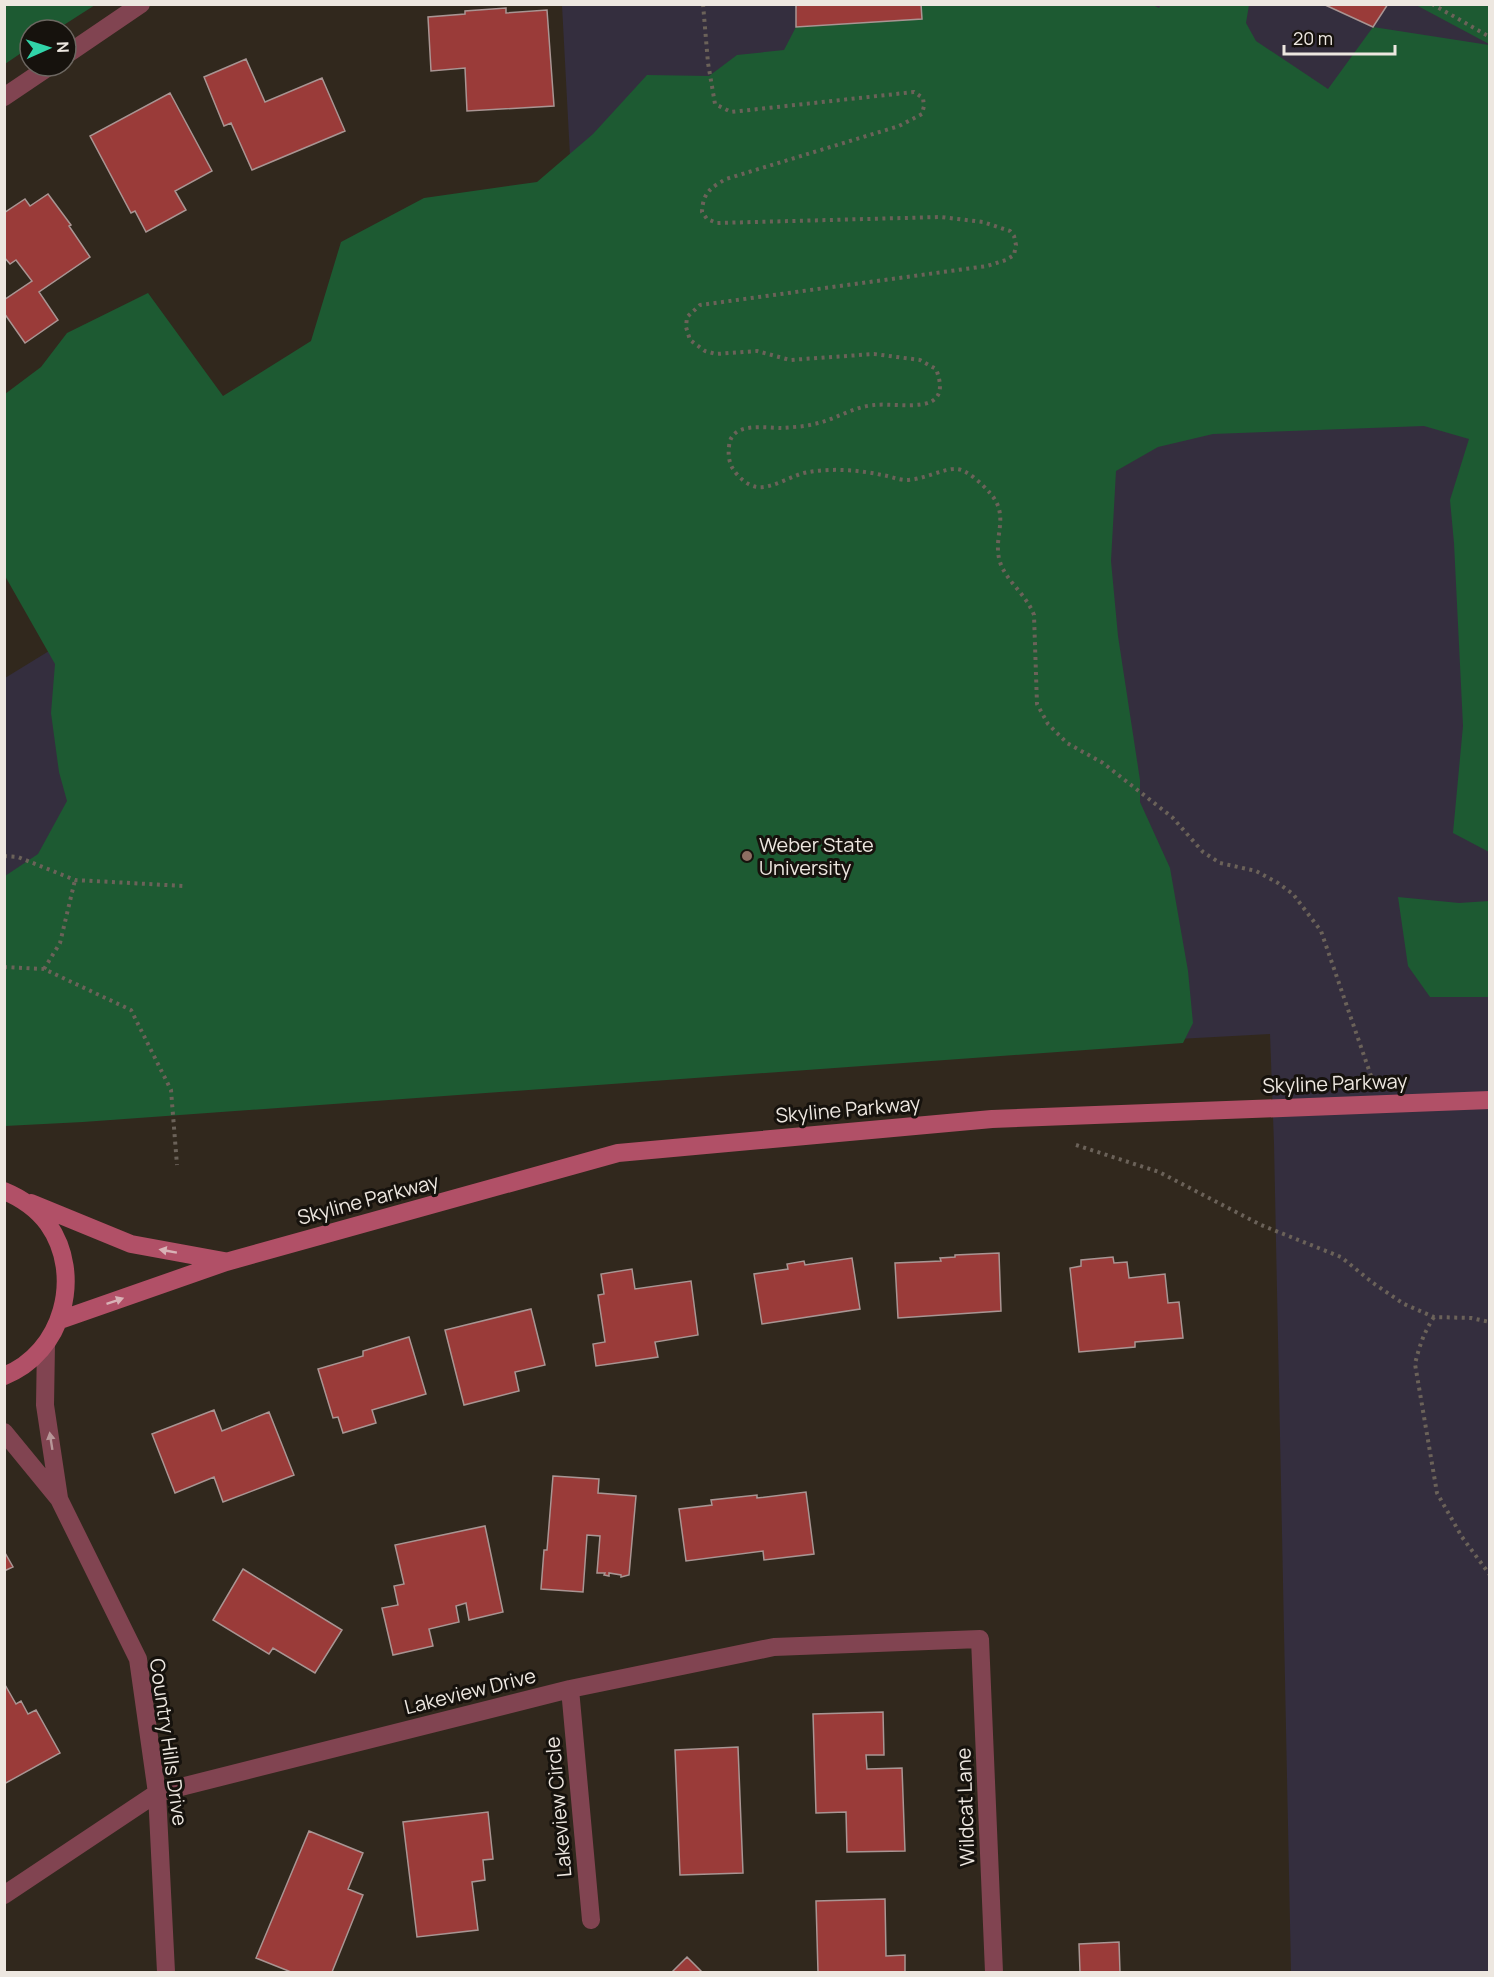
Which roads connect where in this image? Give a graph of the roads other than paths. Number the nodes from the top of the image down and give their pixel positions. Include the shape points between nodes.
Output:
1 (141, 4) edge
2 (78, 47) edge
3 (32, 78) edge
4 (4, 97) edge
5 (1490, 1100) edge
6 (4, 1191) edge
7 (23, 1199) junction
8 (226, 1262) junction
9 (60, 1320) junction
10 (46, 1344) junction
11 (4, 1376) edge
12 (4, 1432) edge
13 (59, 1499) junction
14 (980, 1639) joint
15 (570, 1689) junction
16 (158, 1793) junction
17 (4, 1895) edge
18 (591, 1920) dead end
19 (165, 1972) edge
20 (994, 1972) edge

1 - 2 street
3 - 4 street
5 - 8 street, Skyline Parkway via 992,1119 618,1153
6 - 7 street, Skyline Parkway
8 -> 7 street, Skyline Parkway via 131,1244
7 - 9 street via 48,1224 63,1256 66,1286
9 -> 8 street, Skyline Parkway
9 - 10 street
10 - 11 street
13 -> 10 street, Country Hills Drive via 45,1405
12 - 13 street, Country Hills Drive
13 - 16 street, Country Hills Drive via 138,1659
14 - 15 street, Lakeview Drive via 774,1647
14 - 20 street, Wildcat Lane
15 - 16 street, Lakeview Drive
15 - 18 street, Lakeview Circle
16 - 17 street, Lakeview Drive
16 - 19 street, Country Hills Drive

